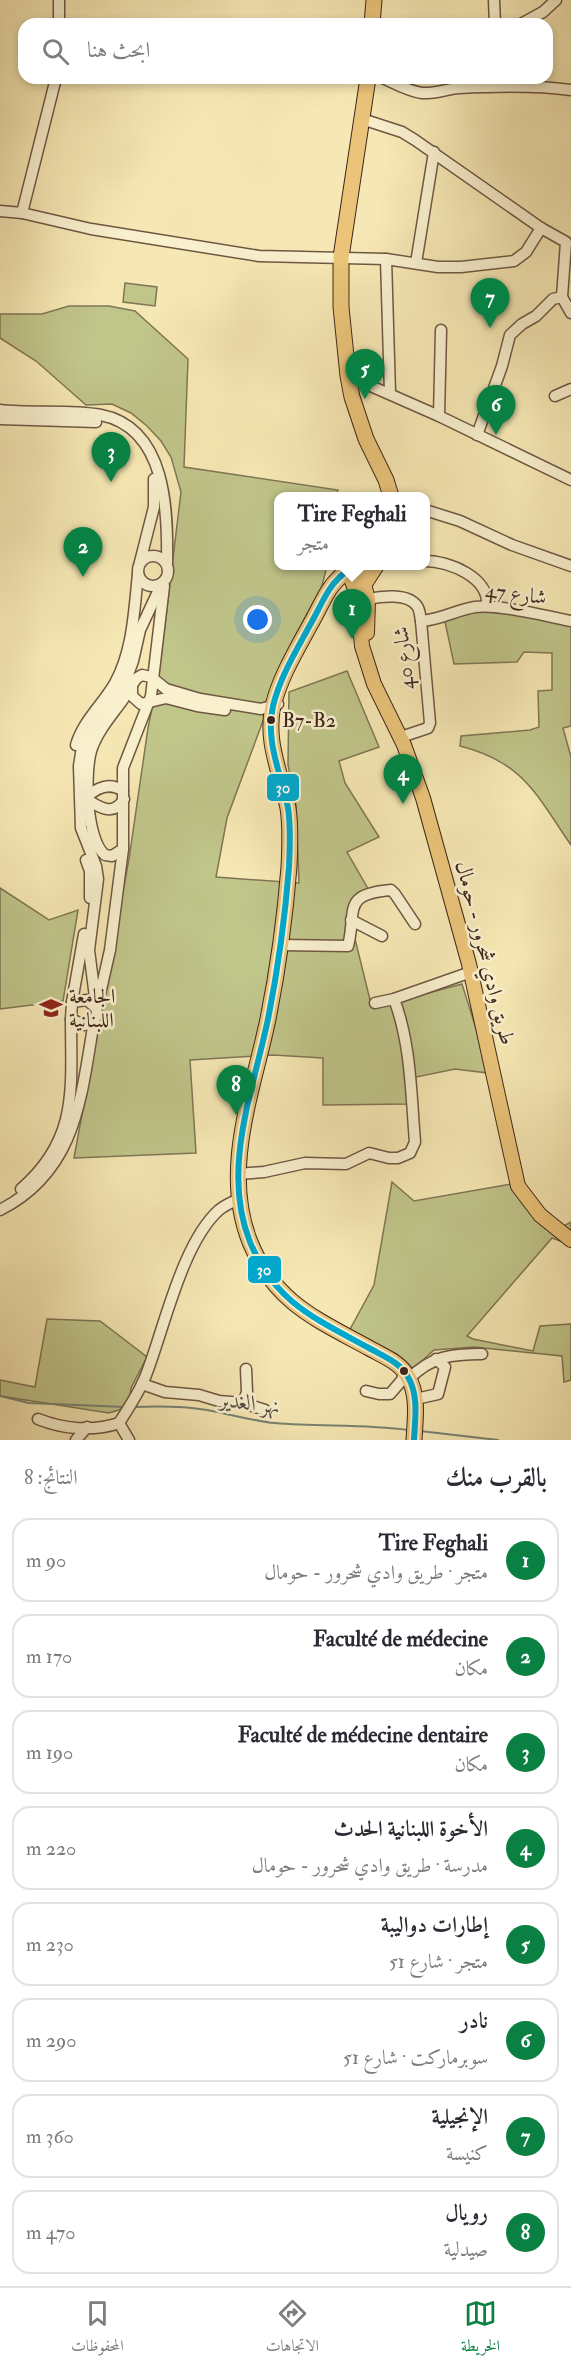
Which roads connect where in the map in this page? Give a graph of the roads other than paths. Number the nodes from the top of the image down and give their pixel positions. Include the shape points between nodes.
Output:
1 (59, 0) edge
2 (374, 0) edge
3 (494, 0) edge
4 (556, 0) edge
5 (59, 18) edge
6 (372, 18) edge
7 (495, 18) edge
8 (532, 18) edge
9 (54, 84) edge
10 (367, 84) edge
11 (395, 84) edge
12 (485, 84) edge
13 (503, 84) edge
14 (571, 90) edge
15 (362, 119) junction
16 (434, 152) junction
17 (0, 211) edge
18 (22, 213) junction
19 (542, 228) junction
20 (569, 239) edge
21 (568, 254) edge
22 (341, 257) junction
23 (386, 258) junction
24 (416, 263) junction
25 (561, 297) junction
26 (570, 310) edge
27 (441, 330) dead end
28 (348, 376) junction
29 (571, 389) edge
30 (390, 393) junction
31 (555, 396) dead end
32 (0, 410) edge
33 (439, 416) junction
34 (0, 419) edge
35 (477, 435) junction
36 (571, 480) edge
37 (390, 492) edge
38 (430, 511) edge
39 (140, 562) junction
40 (430, 562) edge
41 (167, 564) junction
42 (571, 566) edge
43 (360, 570) edge
44 (138, 574) junction
45 (164, 582) junction
46 (368, 599) junction
47 (487, 606) junction
48 (421, 621) junction
49 (571, 621) edge
50 (367, 665) junction
51 (154, 678) junction
52 (132, 686) junction
53 (149, 702) junction
54 (276, 712) junction
55 (401, 737) junction
56 (124, 795) junction
57 (81, 798) junction
58 (123, 849) junction
59 (351, 920) junction
60 (415, 924) dead end
61 (382, 936) dead end
62 (281, 945) junction
63 (471, 972) junction
64 (394, 999) junction
65 (72, 1002) junction
66 (375, 1003) dead end
67 (96, 1009) junction
68 (71, 1019) junction
69 (94, 1021) junction
70 (238, 1173) junction
71 (239, 1199) junction
72 (0, 1203) edge
73 (0, 1210) edge
74 (569, 1236) edge
75 (482, 1354) dead end
76 (436, 1359) junction
77 (246, 1369) dead end
78 (407, 1375) junction
79 (142, 1384) junction
80 (366, 1391) dead end
81 (416, 1402) junction
82 (243, 1403) junction
83 (265, 1410) dead end
84 (38, 1419) dead end
85 (121, 1420) junction
86 (87, 1427) junction
87 (414, 1437) edge
88 (76, 1440) edge
89 (129, 1440) edge

1 - 5 street
2 - 6 highway
3 - 7 street
4 - 8 street
9 - 18 street
10 - 15 highway
11 - 12 street via 434,93
13 - 14 street
15 - 16 street via 402,132
15 - 22 highway
16 - 19 street
16 - 24 street
17 - 18 street
18 - 22 street via 91,229 259,256
19 - 20 street
19 - 24 street via 526,252 514,261 461,267
20 - 21 street
21 - 25 street
22 - 23 street
22 - 28 highway
23 - 24 street
23 - 30 street
25 - 26 street
25 - 35 street via 510,335
27 - 33 street
28 - 30 street
28 - 37 highway via 366,439
29 - 31 street
30 - 33 street
32 - 41 street via 101,416 120,422 135,433 154,458 160,476
33 - 35 street
34 - 39 street via 99,422 123,431 137,443 155,484 154,507
35 - 36 street
38 - 42 street
39 - 41 street via 154,556
39 - 44 street
40 - 47 street via 474,578 488,596
41 - 45 street
43 - 46 main road, طريق وادي شحرور - حومال
43 - 50 main road, طريق وادي شحرور - حومال via 357,595
43 - 54 highway via 334,596 292,672
44 - 45 street via 147,585
44 - 57 street via 125,660 114,685 77,741 73,757
45 - 51 street
45 - 57 street via 142,622 126,680 82,747
46 - 48 street, شارع 40 via 409,600 417,605
46 - 50 main road, طريق وادي شحرور - حومال
47 - 48 street, شارع 47
47 - 49 street, شارع 47
48 - 55 street, شارع 40 via 430,723 422,731
50 - 55 main road, طريق وادي شحرور - حومال
51 - 52 street via 140,676
51 - 53 street
51 - 54 street via 166,689 188,697
52 - 53 street via 136,701
52 - 57 street via 92,746
53 - 54 street via 166,698 197,706
53 - 56 street via 126,758
54 - 62 highway via 277,762 290,826
55 - 63 main road, طريق وادي شحرور - حومال via 423,798
56 - 57 street via 108,786
56 - 57 street via 118,806 105,809
56 - 58 street
57 - 58 street via 99,848 109,856
57 - 65 street via 77,837 91,885
57 - 67 street via 83,838 98,879 88,950
58 - 67 street via 108,959
59 - 60 street via 354,902 360,897 391,890
59 - 61 street
59 - 62 street via 348,945
62 - 70 highway via 244,1124
63 - 64 street
63 - 74 main road, طريق وادي شحرور - حومال via 518,1186 540,1215
64 - 66 street
64 - 70 street via 408,1058 416,1142 410,1153 389,1158 369,1153 346,1164 305,1163
65 - 67 street via 87,1000
65 - 68 street
67 - 69 street
68 - 69 street via 84,1025
68 - 72 street via 69,1109 63,1132 40,1171
69 - 73 street via 80,1100 63,1151 37,1184
70 - 71 highway
71 - 78 highway via 254,1252 283,1295 395,1362
71 - 79 street via 211,1218 192,1251
75 - 76 street
76 - 78 street
76 - 81 street via 444,1367 438,1394
77 - 82 street via 247,1392
78 - 80 street via 390,1394
78 - 81 highway
79 - 82 street via 165,1392
79 - 85 street
81 - 87 highway
82 - 83 street
84 - 86 street via 61,1427
85 - 86 street
85 - 89 street
86 - 88 street

